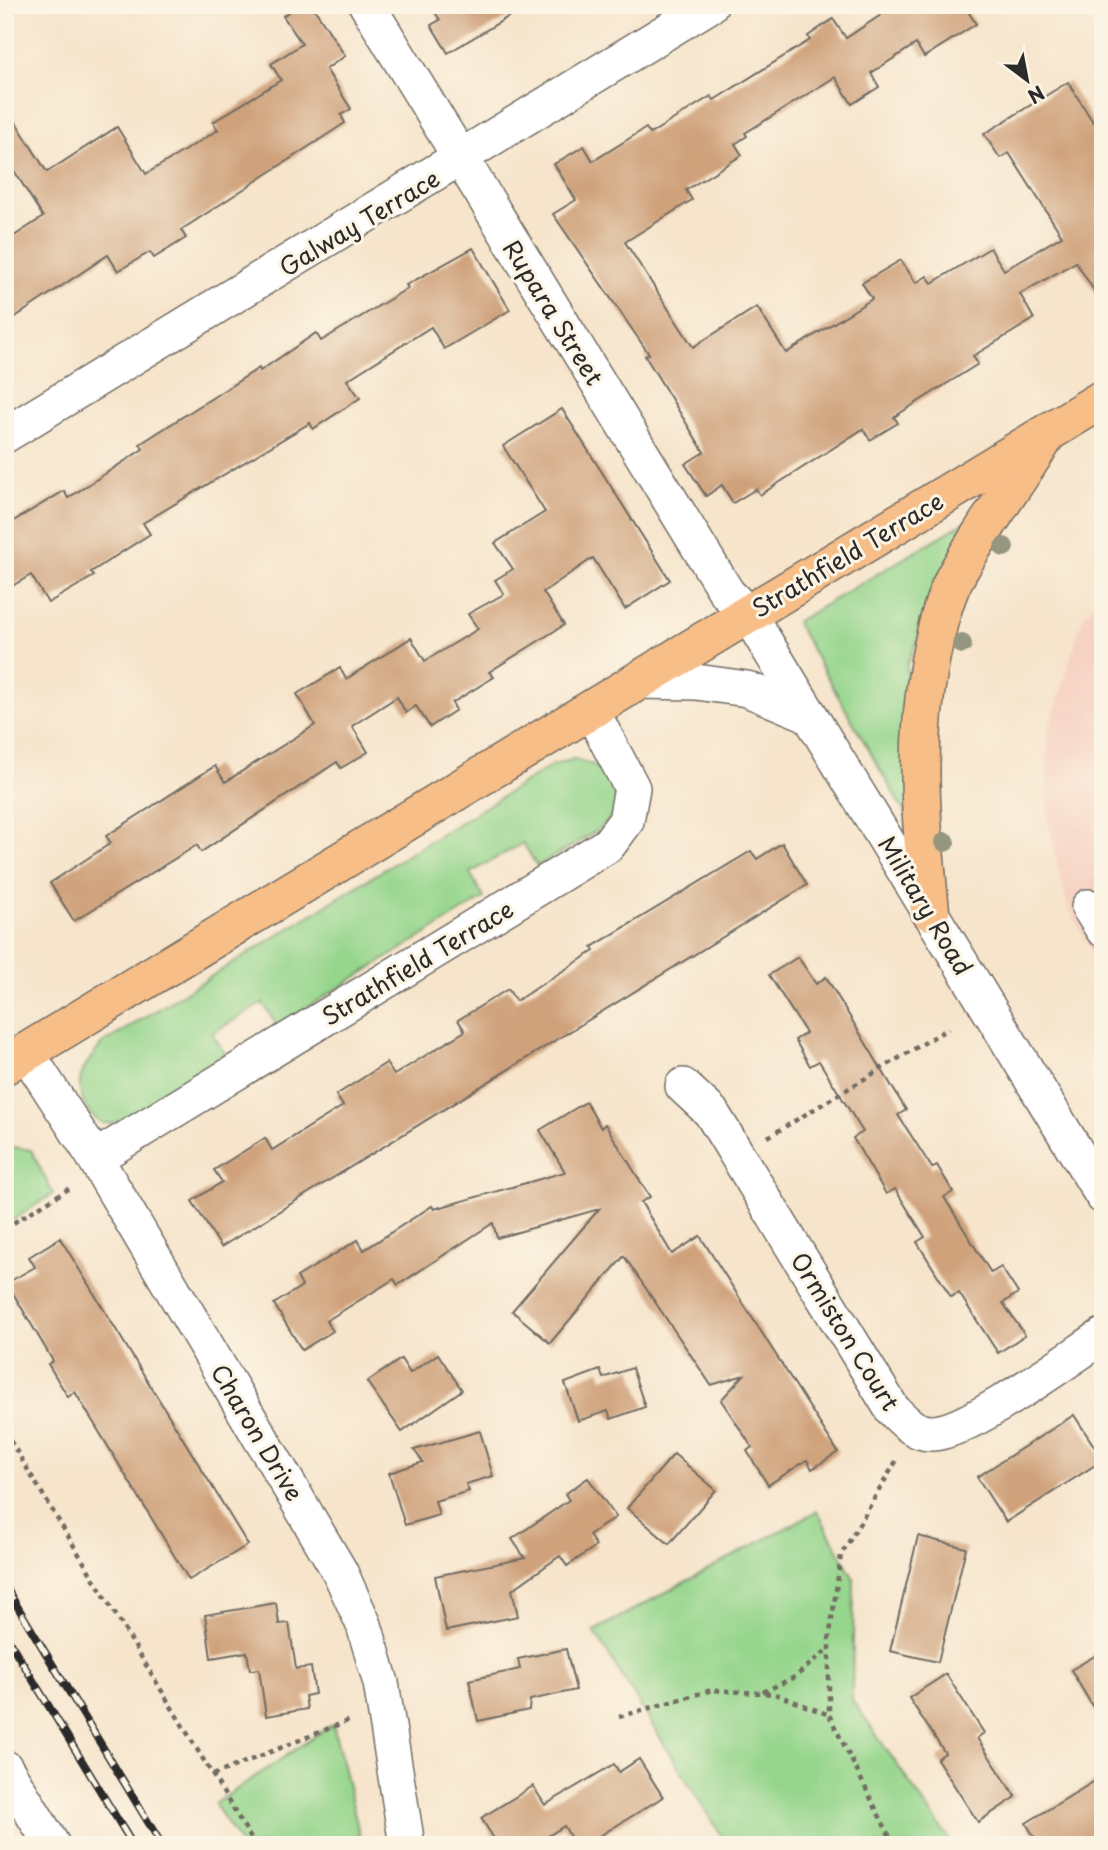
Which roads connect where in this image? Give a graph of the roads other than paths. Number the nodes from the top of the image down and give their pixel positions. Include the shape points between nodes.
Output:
1 (367, 5) edge
2 (710, 5) edge
3 (460, 160) junction
4 (1103, 399) edge
5 (1048, 432) junction
6 (5, 435) edge
7 (748, 614) junction
8 (637, 681) junction
9 (591, 710) junction
10 (810, 715) junction
11 (930, 911) junction
12 (16, 1059) edge
13 (683, 1086) dead end
14 (85, 1171) junction
15 (1103, 1196) edge
16 (1103, 1336) edge
17 (10, 1785) edge
18 (52, 1845) edge
19 (407, 1845) edge

1 - 3 street, Rupara Street
2 - 3 street, Galway Terrace
3 - 6 street, Galway Terrace
3 - 7 street, Rupara Street via 727,593
4 - 5 main road, Strathfield Terrace
5 - 7 main road, Strathfield Terrace
5 - 11 main road via 953,581 934,638 919,750
7 - 8 main road, Strathfield Terrace
7 - 10 street, Military Road
8 - 9 main road, Strathfield Terrace
8 - 10 street via 747,689
9 - 12 main road, Strathfield Terrace
9 - 14 street, Strathfield Terrace via 632,788 626,821 608,845
10 - 11 street, Military Road
11 - 15 street, Military Road
12 - 14 street, Charon Drive
13 - 16 street, Ormiston Court via 711,1112 892,1409 919,1431 947,1430 969,1422
14 - 19 street, Charon Drive via 340,1572 364,1625 384,1706
17 - 18 street

